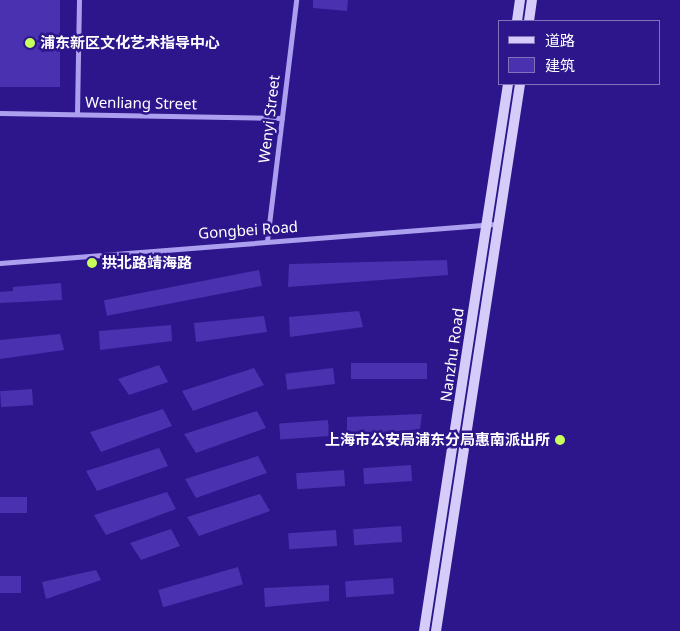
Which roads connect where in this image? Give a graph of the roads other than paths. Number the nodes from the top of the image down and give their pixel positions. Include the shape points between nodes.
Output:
1 (79, 0) edge
2 (296, 0) edge
3 (520, 0) edge
4 (532, 0) edge
5 (517, 20) edge
6 (529, 20) edge
7 (508, 85) edge
8 (520, 85) edge
9 (0, 113) edge
10 (77, 114) junction
11 (282, 118) junction
12 (498, 224) junction
13 (486, 225) junction
14 (267, 242) junction
15 (0, 263) edge
16 (424, 631) edge
17 (436, 631) edge

1 - 10 street
2 - 11 street, Wenyi Street
3 - 5 main road
4 - 6 main road
7 - 13 main road, Nanzhu Road
8 - 12 main road, Nanzhu Road
9 - 10 street, Wenliang Street
10 - 11 street, Wenliang Street
11 - 14 street, Wenyi Street
12 - 13 street, Gongbei Road
12 - 17 main road, Nanzhu Road
13 - 14 street, Gongbei Road
13 - 16 main road, Nanzhu Road
14 - 15 street, Gongbei Road

